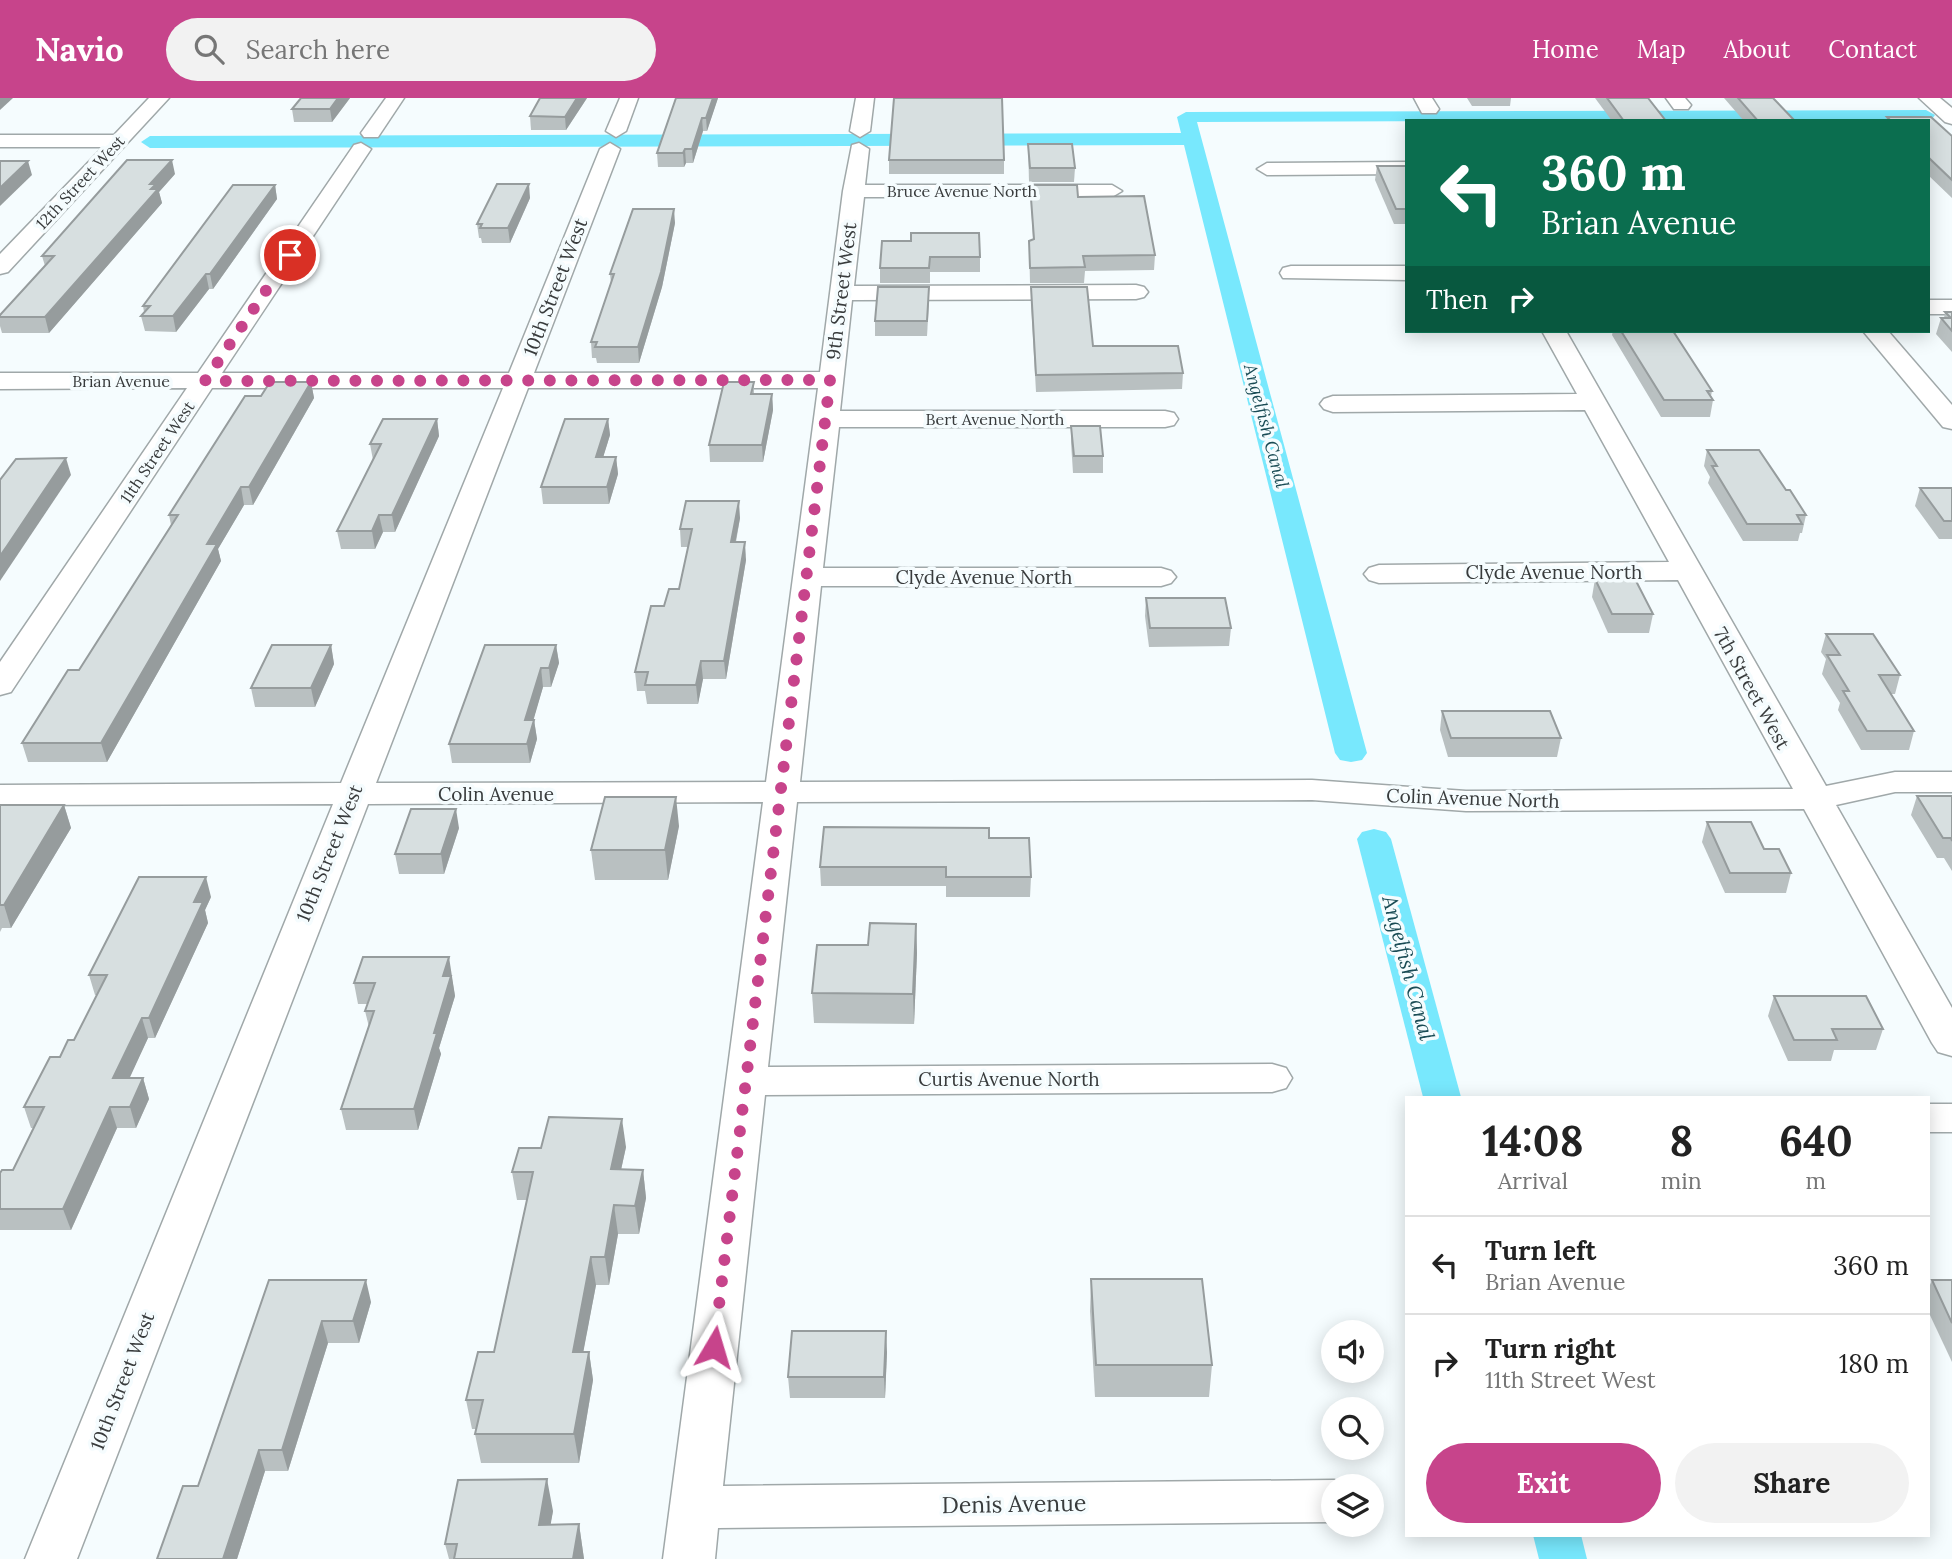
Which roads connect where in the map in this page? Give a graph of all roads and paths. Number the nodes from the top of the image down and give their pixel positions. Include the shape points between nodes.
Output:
1 (160, 98) edge
2 (395, 98) edge
3 (629, 98) edge
4 (865, 98) edge
5 (1928, 98) edge
6 (1952, 98) edge
7 (1952, 118) edge
8 (0, 141) edge
9 (119, 141) junction
10 (1405, 168) edge
11 (1267, 169) dead end
12 (853, 191) junction
13 (1112, 191) dead end
14 (0, 267) edge
15 (1291, 273) dead end
16 (1405, 273) edge
17 (1136, 292) dead end
18 (841, 293) junction
19 (1930, 307) edge
20 (1952, 307) edge
21 (1555, 333) edge
22 (1877, 333) edge
23 (830, 380) junction
24 (0, 381) edge
25 (205, 381) junction
26 (518, 381) junction
27 (1593, 402) junction
28 (1333, 404) dead end
29 (826, 419) junction
30 (1165, 419) dead end
31 (1952, 421) edge
32 (1687, 571) junction
33 (1379, 573) dead end
34 (807, 577) junction
35 (1161, 578) dead end
36 (0, 685) edge
37 (1952, 782) edge
38 (992, 791) joint
39 (779, 793) junction
40 (0, 794) edge
41 (352, 794) junction
42 (1815, 799) junction
43 (1952, 1043) edge
44 (1272, 1078) dead end
45 (746, 1081) junction
46 (1930, 1118) edge
47 (1952, 1118) edge
48 (1321, 1501) edge
49 (695, 1507) junction
50 (51, 1559) edge
51 (689, 1559) edge

1 - 9 street, 12th Street West
2 - 25 street, 11th Street West
3 - 26 street, 10th Street West
4 - 12 street, 9th Street West
5 - 6 street
5 - 7 street
8 - 9 street
9 - 14 street, 12th Street West
10 - 11 street
12 - 13 street, Bruce Avenue North
12 - 18 street, 9th Street West
15 - 16 street
17 - 18 street
18 - 23 street, 9th Street West
19 - 20 street
21 - 27 street, 7th Street West
22 - 31 street
23 - 26 street, Brian Avenue
23 - 29 street, 9th Street West
24 - 25 street, Brian Avenue
25 - 26 street, Brian Avenue
25 - 36 street, 11th Street West
26 - 41 street, 10th Street West
27 - 28 street
27 - 32 street, 7th Street West
29 - 30 street, Bert Avenue North
29 - 34 street, 9th Street West
32 - 33 street, Clyde Avenue North
32 - 42 street, 7th Street West
34 - 35 street, Clyde Avenue North
34 - 39 street, 9th Street West
37 - 42 street, Colin Avenue North via 1895,782
38 - 39 street, Colin Avenue
38 - 42 street, Colin Avenue North via 1312,790 1466,801
39 - 41 street, Colin Avenue
39 - 45 street, 9th Street West
40 - 41 street, Colin Avenue
41 - 50 street, 10th Street West
42 - 43 street, 7th Street West
44 - 45 street, Curtis Avenue North
45 - 49 street, 9th Street West
46 - 47 street
48 - 49 street, Denis Avenue
49 - 51 street, 9th Street West

